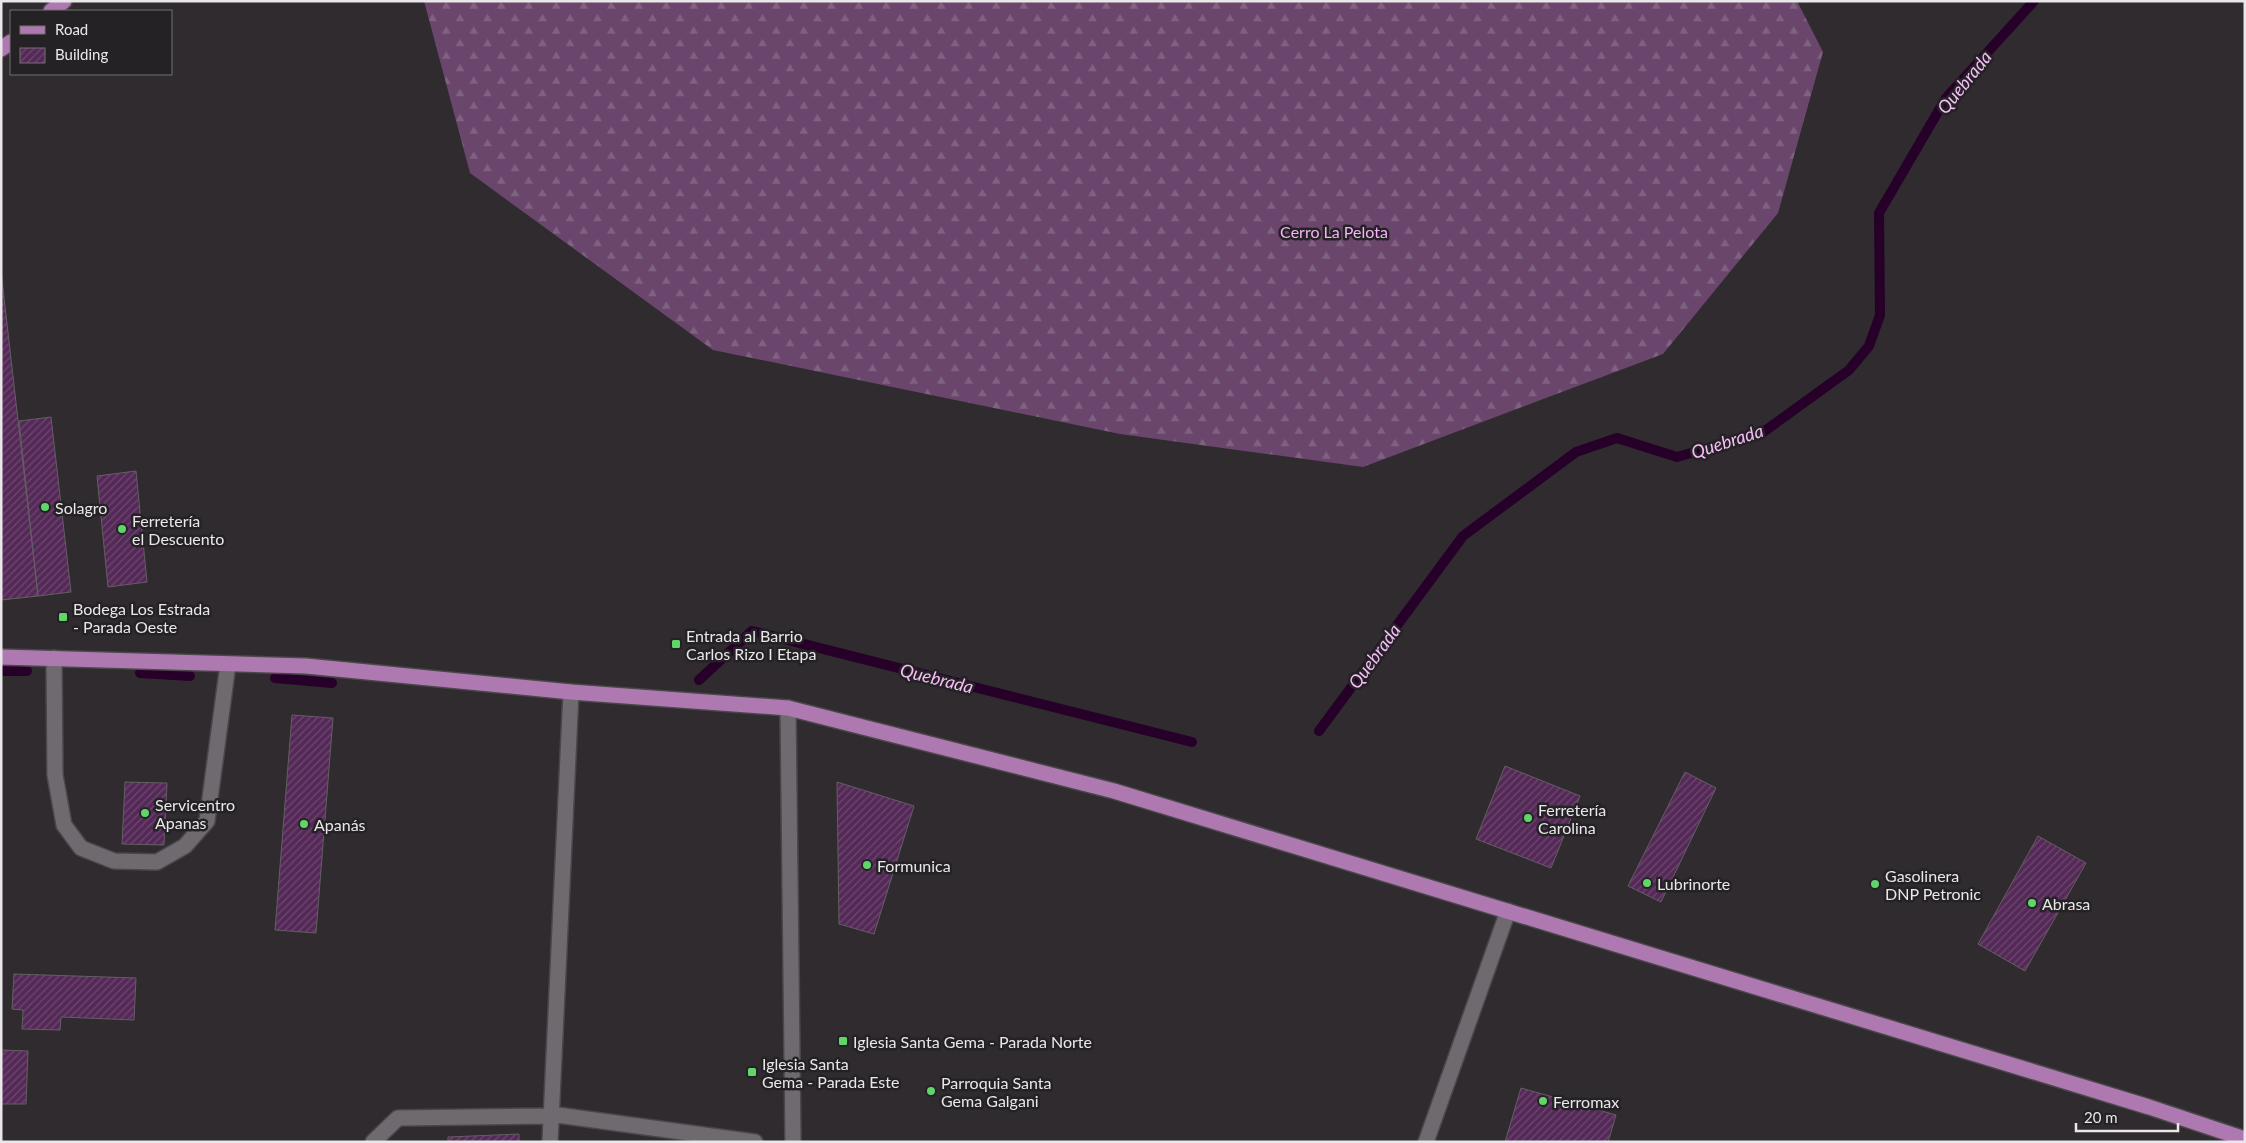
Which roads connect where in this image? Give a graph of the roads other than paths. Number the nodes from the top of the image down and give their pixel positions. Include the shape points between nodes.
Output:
1 (64, 1) edge
2 (52, 10) edge
3 (1, 657) edge
4 (54, 658) junction
5 (228, 664) junction
6 (571, 692) junction
7 (788, 708) junction
8 (1508, 911) junction
9 (550, 1115) junction
10 (2245, 1139) edge
11 (373, 1142) edge
12 (550, 1142) edge
13 (755, 1142) edge
14 (793, 1142) edge
15 (1426, 1142) edge

1 - 2 main road
3 - 4 main road
4 - 5 main road
4 - 5 street via 55,776 64,825 81,848 114,860 148,862 157,862 186,846 208,821
5 - 6 main road via 306,666
6 - 7 main road
6 - 9 street
7 - 8 main road via 1114,791
7 - 14 street
8 - 10 main road
8 - 15 street
9 - 11 street via 398,1118
9 - 12 street
9 - 13 street

